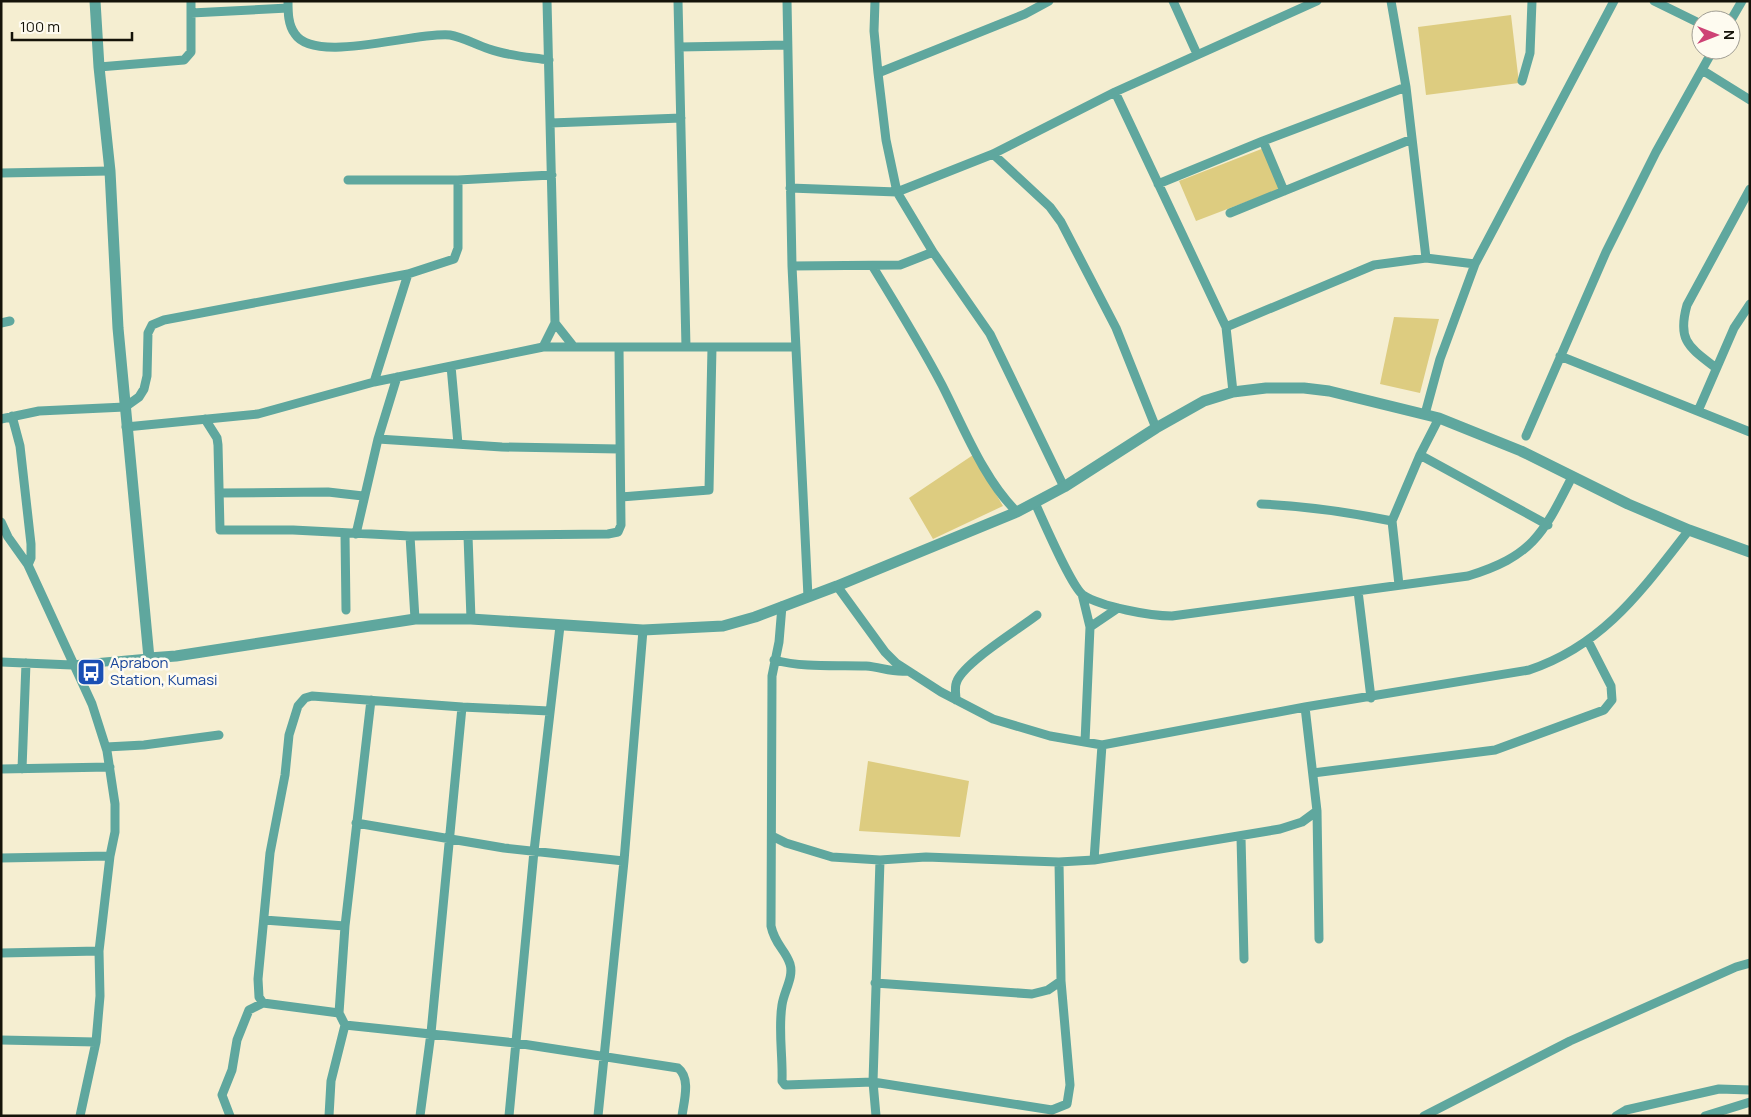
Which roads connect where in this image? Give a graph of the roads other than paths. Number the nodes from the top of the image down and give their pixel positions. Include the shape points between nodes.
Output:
1 (95, 1) edge
2 (191, 1) edge
3 (548, 1) edge
4 (678, 1) edge
5 (787, 1) edge
6 (875, 1) edge
7 (1049, 1) edge
8 (1173, 1) edge
9 (1317, 1) edge
10 (1391, 1) edge
11 (1532, 1) edge
12 (1614, 1) edge
13 (1654, 1) edge
14 (288, 5) edge
15 (191, 13) junction
16 (1691, 19) edge
17 (787, 45) junction
18 (679, 47) junction
19 (1197, 54) junction
20 (549, 60) junction
21 (1708, 60) edge
22 (99, 67) junction
23 (1702, 70) junction
24 (878, 73) junction
25 (1522, 81) dead end
26 (1406, 86) junction
27 (1115, 92) junction
28 (1750, 100) edge
29 (681, 118) junction
30 (551, 122) junction
31 (1412, 139) junction
32 (1263, 141) junction
33 (993, 154) junction
34 (110, 171) junction
35 (1, 173) edge
36 (552, 175) junction
37 (348, 180) dead end
38 (458, 180) junction
39 (1158, 184) junction
40 (790, 188) junction
41 (1750, 189) edge
42 (1284, 191) junction
43 (898, 192) junction
44 (1230, 213) dead end
45 (933, 252) junction
46 (1426, 258) junction
47 (1475, 264) junction
48 (792, 266) junction
49 (873, 267) junction
50 (408, 274) junction
51 (1750, 304) edge
52 (555, 323) junction
53 (1226, 327) junction
54 (686, 347) junction
55 (712, 347) junction
56 (796, 347) junction
57 (543, 348) junction
58 (574, 348) junction
59 (619, 348) junction
60 (1560, 356) junction
61 (451, 366) junction
62 (1716, 368) junction
63 (397, 377) junction
64 (374, 382) junction
65 (1233, 392) junction
66 (125, 407) junction
67 (1698, 411) junction
68 (1425, 414) junction
69 (12, 416) junction
70 (1439, 418) junction
71 (1, 419) edge
72 (205, 419) junction
73 (126, 427) junction
74 (1156, 428) junction
75 (1750, 432) edge
76 (1526, 436) dead end
77 (378, 439) junction
78 (458, 444) junction
79 (619, 449) junction
80 (1420, 454) junction
81 (1572, 477) junction
82 (1064, 487) junction
83 (219, 492) junction
84 (363, 496) junction
85 (620, 497) junction
86 (1035, 503) junction
87 (1261, 504) dead end
88 (1017, 512) junction
89 (1392, 521) junction
90 (1, 522) edge
91 (1548, 525) junction
92 (1688, 530) junction
93 (345, 534) junction
94 (356, 534) junction
95 (410, 536) junction
96 (468, 536) junction
97 (5, 537) edge
98 (1750, 552) edge
99 (28, 565) junction
100 (1399, 585) junction
101 (837, 586) junction
102 (1358, 591) junction
103 (1082, 594) junction
104 (808, 597) junction
105 (782, 606) junction
106 (1118, 608) junction
107 (346, 610) dead end
108 (1037, 615) dead end
109 (415, 618) junction
110 (471, 619) junction
111 (560, 626) junction
112 (1090, 627) junction
113 (643, 630) junction
114 (1588, 641) junction
115 (149, 658) junction
116 (774, 660) junction
117 (1, 662) edge
118 (26, 663) junction
119 (72, 665) junction
120 (908, 671) junction
121 (1372, 698) junction
122 (371, 700) junction
123 (956, 700) junction
124 (462, 707) junction
125 (1305, 708) junction
126 (549, 711) junction
127 (219, 735) dead end
128 (1085, 742) junction
129 (1102, 745) junction
130 (106, 747) junction
131 (110, 767) junction
132 (1, 769) edge
133 (22, 769) junction
134 (1313, 773) junction
135 (1316, 811) junction
136 (356, 823) junction
137 (772, 836) junction
138 (1241, 837) junction
139 (448, 840) junction
140 (786, 843) junction
141 (534, 851) junction
142 (772, 855) junction
143 (110, 856) junction
144 (1, 858) edge
145 (880, 860) junction
146 (1094, 860) junction
147 (624, 861) junction
148 (1059, 862) junction
149 (264, 920) junction
150 (344, 926) junction
151 (1319, 939) dead end
152 (99, 951) junction
153 (1, 953) edge
154 (1244, 959) dead end
155 (1750, 963) edge
156 (1061, 981) junction
157 (875, 983) junction
158 (263, 1003) junction
159 (339, 1013) junction
160 (345, 1025) junction
161 (430, 1034) junction
162 (1, 1040) edge
163 (96, 1042) junction
164 (516, 1043) junction
165 (605, 1057) junction
166 (873, 1082) junction
167 (1750, 1090) edge
168 (1750, 1102) edge
169 (1437, 1113) edge
170 (80, 1116) edge
171 (230, 1116) edge
172 (329, 1116) edge
173 (420, 1116) edge
174 (509, 1116) edge
175 (598, 1116) edge
176 (682, 1116) edge
177 (876, 1116) edge
178 (1424, 1116) edge
179 (1616, 1116) edge
180 (1705, 1116) edge

1 - 22 street
2 - 15 street
3 - 20 street
4 - 18 street
5 - 17 street
6 - 24 street
7 - 24 street via 1025,14
8 - 19 street
9 - 19 street
10 - 26 street
11 - 25 street via 1530,53
12 - 47 street
13 - 16 street
14 - 15 street
14 - 20 street via 295,35 300,40 323,47 385,44 421,35 450,35 490,50
15 - 22 street via 191,52 184,60
17 - 18 street
17 - 40 street
18 - 29 street
19 - 27 street
20 - 30 street
21 - 23 street
22 - 34 street
23 - 28 street
23 - 60 street via 1606,252
24 - 43 street via 886,140
26 - 31 street
26 - 32 street
27 - 33 street
27 - 39 street
29 - 30 street
29 - 54 street
30 - 36 street
31 - 42 street
31 - 46 street
32 - 39 street
32 - 42 street
33 - 43 street
33 - 74 street via 1050,207 1061,222 1116,328
34 - 35 street
34 - 66 street
36 - 38 street
36 - 52 street
37 - 38 street
38 - 50 street via 458,248 454,259
39 - 53 street
40 - 43 street
40 - 48 street
41 - 62 street via 1684,315 1684,337 1689,348
42 - 44 street
43 - 45 street
45 - 49 street via 900,265
45 - 82 street via 990,334
46 - 47 street
46 - 53 street via 1374,265
47 - 68 street via 1440,359
48 - 49 street
48 - 56 street
49 - 88 street via 929,360 986,470
50 - 64 street
50 - 66 street via 158,322 148,333 144,389
51 - 62 street via 1734,328
52 - 57 street
52 - 58 street
53 - 65 street
54 - 55 street
54 - 59 street
55 - 56 street
55 - 85 street via 709,490
56 - 104 street
57 - 58 street
57 - 61 street
58 - 59 street
59 - 79 street
60 - 67 street
60 - 76 street
61 - 63 street
61 - 78 street
62 - 67 street
63 - 64 street
63 - 77 street
64 - 72 street via 258,414
65 - 68 street via 1266,388 1320,390
65 - 74 street via 1204,401
66 - 69 street via 39,411
66 - 73 street
67 - 75 street
68 - 70 street
69 - 71 street
69 - 99 street via 20,446 32,553
70 - 80 street
70 - 81 street via 1521,451
72 - 73 street
72 - 83 street via 217,438
73 - 115 street
74 - 82 street
77 - 78 street
77 - 84 street
78 - 79 street
79 - 85 street
80 - 89 street
80 - 91 street
81 - 91 street
81 - 92 street
82 - 86 street
83 - 84 street via 328,492
83 - 93 street via 220,530
84 - 94 street
85 - 96 street via 621,525 618,532
86 - 88 street
86 - 103 street
87 - 89 street via 1345,510
88 - 101 street
89 - 100 street
90 - 97 street
91 - 100 street via 1514,557 1484,571
92 - 98 street
92 - 114 street via 1632,602
93 - 94 street
93 - 107 street
94 - 95 street
95 - 96 street
95 - 109 street
96 - 110 street
97 - 99 street
99 - 119 street
100 - 102 street
101 - 104 street
101 - 120 street via 885,652
102 - 106 street via 1172,616
102 - 121 street
103 - 106 street
103 - 112 street
104 - 105 street
105 - 113 street via 723,626
105 - 116 street
106 - 112 street
108 - 123 street via 959,676
109 - 110 street
109 - 115 street via 186,655
110 - 111 street
111 - 113 street
111 - 126 street
112 - 128 street
113 - 147 street
114 - 121 street via 1554,662 1529,670
114 - 134 street via 1611,686 1612,700 1604,710 1495,750
115 - 119 street
116 - 120 street via 806,666 869,666 896,672
116 - 137 street
117 - 118 street
118 - 119 street
118 - 133 street
119 - 130 street via 92,704
120 - 123 street
121 - 125 street
122 - 124 street
122 - 136 street
122 - 149 street via 312,696 298,706 289,735 270,853
123 - 128 street via 1014,726
124 - 126 street
124 - 139 street
125 - 129 street
125 - 134 street
126 - 141 street
127 - 130 street
128 - 129 street
129 - 146 street
130 - 131 street
131 - 133 street
131 - 143 street via 115,804 115,832
132 - 133 street
134 - 135 street
135 - 138 street via 1302,822
135 - 151 street
136 - 139 street
136 - 150 street
137 - 140 street
137 - 142 street
138 - 146 street
138 - 154 street
139 - 141 street
139 - 161 street
140 - 142 street
140 - 145 street via 832,857
141 - 147 street
141 - 164 street
142 - 166 street via 774,940 790,964 791,974 782,1003 780,1025 782,1082 789,1086
143 - 144 street
143 - 152 street
145 - 148 street via 926,857
145 - 157 street
146 - 148 street
147 - 165 street
148 - 156 street
149 - 150 street
149 - 158 street via 258,980 259,997
150 - 159 street
152 - 153 street
152 - 163 street
155 - 169 street via 1570,1041
156 - 157 street via 1048,990 1032,994
156 - 166 street via 1070,1085 1067,1104 1052,1110
157 - 166 street
158 - 159 street
158 - 171 street via 250,1010 234,1048 232,1070 222,1095
159 - 160 street
160 - 161 street
160 - 172 street via 331,1081
161 - 164 street
161 - 173 street
162 - 163 street
163 - 170 street
164 - 165 street
164 - 174 street
165 - 175 street
165 - 176 street via 678,1068 683,1072 685,1094
166 - 177 street
167 - 179 street via 1719,1089 1626,1110
168 - 180 street
169 - 178 street

